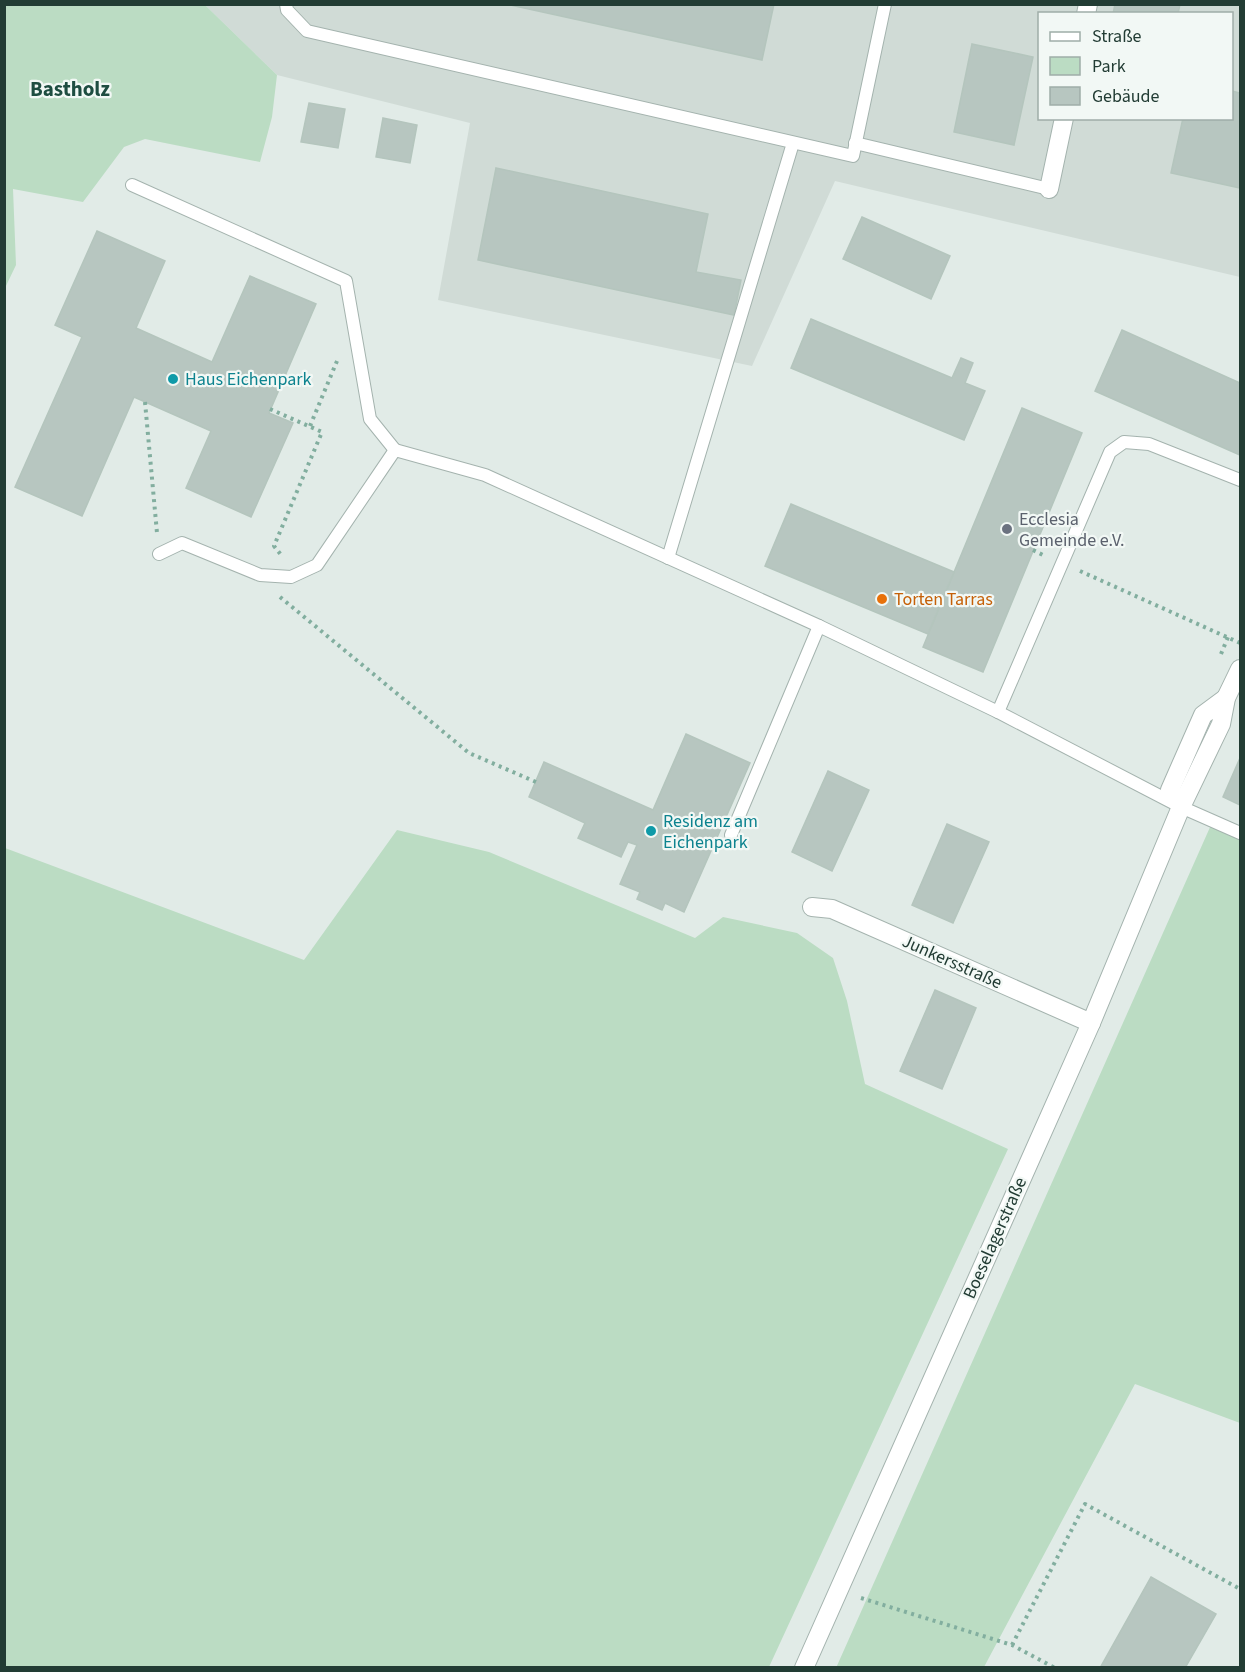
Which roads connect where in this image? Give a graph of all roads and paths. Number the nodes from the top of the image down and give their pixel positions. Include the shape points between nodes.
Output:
1 (286, 4) edge
2 (885, 4) edge
3 (1064, 120) edge
4 (793, 143) junction
5 (855, 143) junction
6 (132, 185) dead end
7 (1049, 189) joint
8 (338, 359) dead end
9 (145, 402) dead end
10 (270, 409) dead end
11 (310, 426) junction
12 (395, 450) junction
13 (1240, 480) edge
14 (1033, 550) dead end
15 (159, 554) joint
16 (668, 558) junction
17 (1063, 564) junction
18 (281, 576) junction
19 (819, 626) junction
20 (1240, 643) edge
21 (1240, 669) edge
22 (998, 712) junction
23 (536, 782) dead end
24 (1181, 807) junction
25 (1240, 833) edge
26 (731, 835) dead end
27 (812, 907) dead end
28 (1091, 1023) junction
29 (1240, 1589) edge
30 (838, 1591) junction
31 (1012, 1645) junction
32 (804, 1668) edge
33 (1055, 1668) edge

1 - 4 lane via 286,10 307,31
2 - 5 lane
3 - 7 street
4 - 5 lane via 852,156
4 - 16 lane
5 - 7 lane
6 - 12 lane via 346,281 370,419
8 - 11 path
9 - 15 path
10 - 11 path
11 - 18 path via 322,432 274,546 282,556
12 - 16 lane via 485,475
12 - 18 lane via 317,565 291,577
13 - 17 lane via 1149,444 1124,442 1110,452
14 - 17 path
15 - 18 lane via 182,543 260,575
16 - 19 lane
17 - 20 path
17 - 22 lane
18 - 23 path via 280,598 469,753
19 - 22 lane
19 - 26 lane
21 - 24 street, Boeselagerstraße via 1226,698 1221,724
22 - 24 lane
24 - 25 lane
24 - 28 street, Boeselagerstraße
27 - 28 street, Junkersstraße via 832,909
28 - 30 street, Boeselagerstraße
29 - 31 path via 1085,1504
30 - 31 path
30 - 32 street, Boeselagerstraße
31 - 33 path

